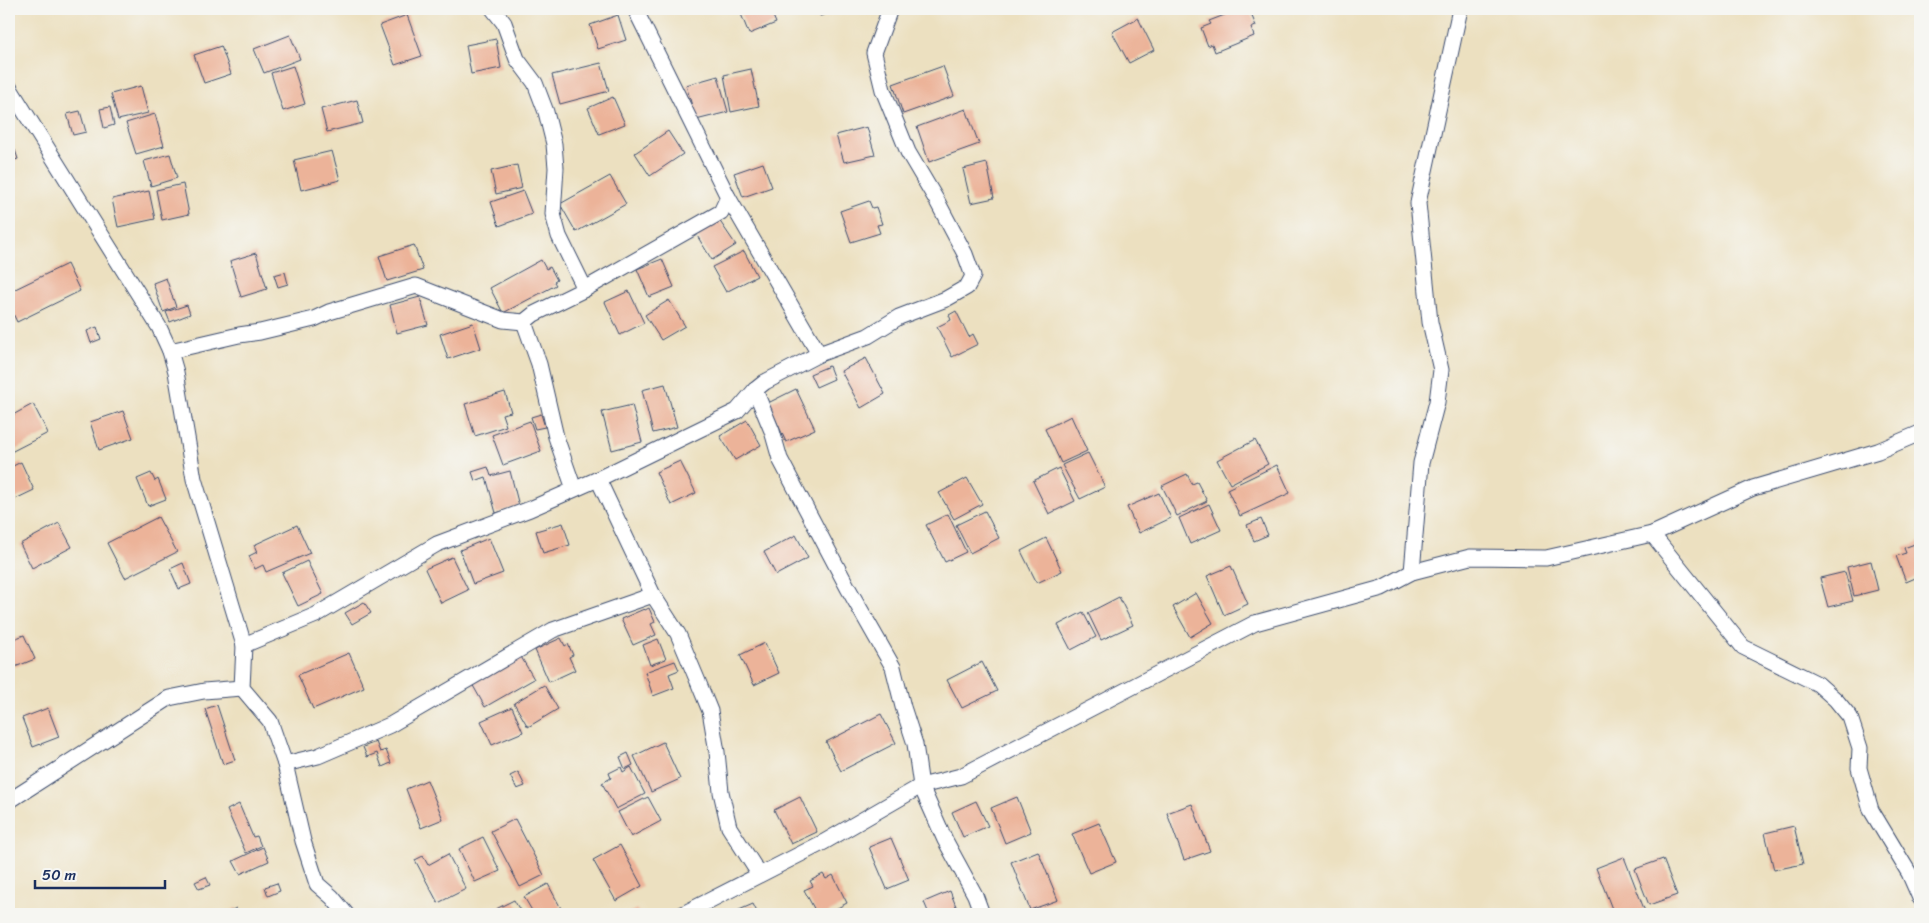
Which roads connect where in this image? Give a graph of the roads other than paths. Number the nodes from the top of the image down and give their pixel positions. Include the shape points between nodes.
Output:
1 (494, 9) edge
2 (635, 9) edge
3 (890, 9) edge
4 (1460, 9) edge
5 (9, 88) edge
6 (728, 197) junction
7 (585, 289) junction
8 (524, 322) junction
9 (170, 351) junction
10 (818, 354) junction
11 (755, 390) junction
12 (1920, 433) edge
13 (598, 479) junction
14 (574, 489) junction
15 (1652, 534) junction
16 (1412, 572) junction
17 (653, 594) junction
18 (244, 645) junction
19 (242, 688) junction
20 (285, 764) junction
21 (921, 786) junction
22 (9, 801) edge
23 (759, 874) junction
24 (1920, 898) edge
25 (344, 914) edge
26 (683, 914) edge
27 (982, 914) edge

1 - 7 street via 504,23 517,59 535,83 546,112 556,168 553,214
2 - 6 street
3 - 10 street via 874,53 883,90 908,152 953,231 973,276 967,287 946,299 899,317 868,336
4 - 16 street via 1418,203 1430,322 1441,370 1437,402 1421,463
5 - 9 street via 160,327
6 - 7 street via 722,212
6 - 10 street
7 - 8 street
8 - 9 street via 503,320 416,286 314,319
8 - 14 street
9 - 18 street via 194,479
10 - 11 street
11 - 13 street via 737,411
11 - 21 street via 780,459 893,667 915,744
12 - 15 street via 1878,451 1753,488
13 - 14 street
13 - 17 street
14 - 18 street via 437,544 316,615
15 - 16 street via 1546,558 1470,558
15 - 24 street via 1743,647 1818,684 1850,717 1860,748 1859,768 1871,810 1909,873
16 - 21 street via 1382,588 1255,623 961,776
17 - 20 street via 553,630 390,725 318,756
17 - 23 street via 678,634 710,711 729,827
18 - 19 street
19 - 20 street via 270,721
19 - 22 street via 169,698
20 - 25 street via 317,884
21 - 23 street via 824,842
21 - 27 street
23 - 26 street

